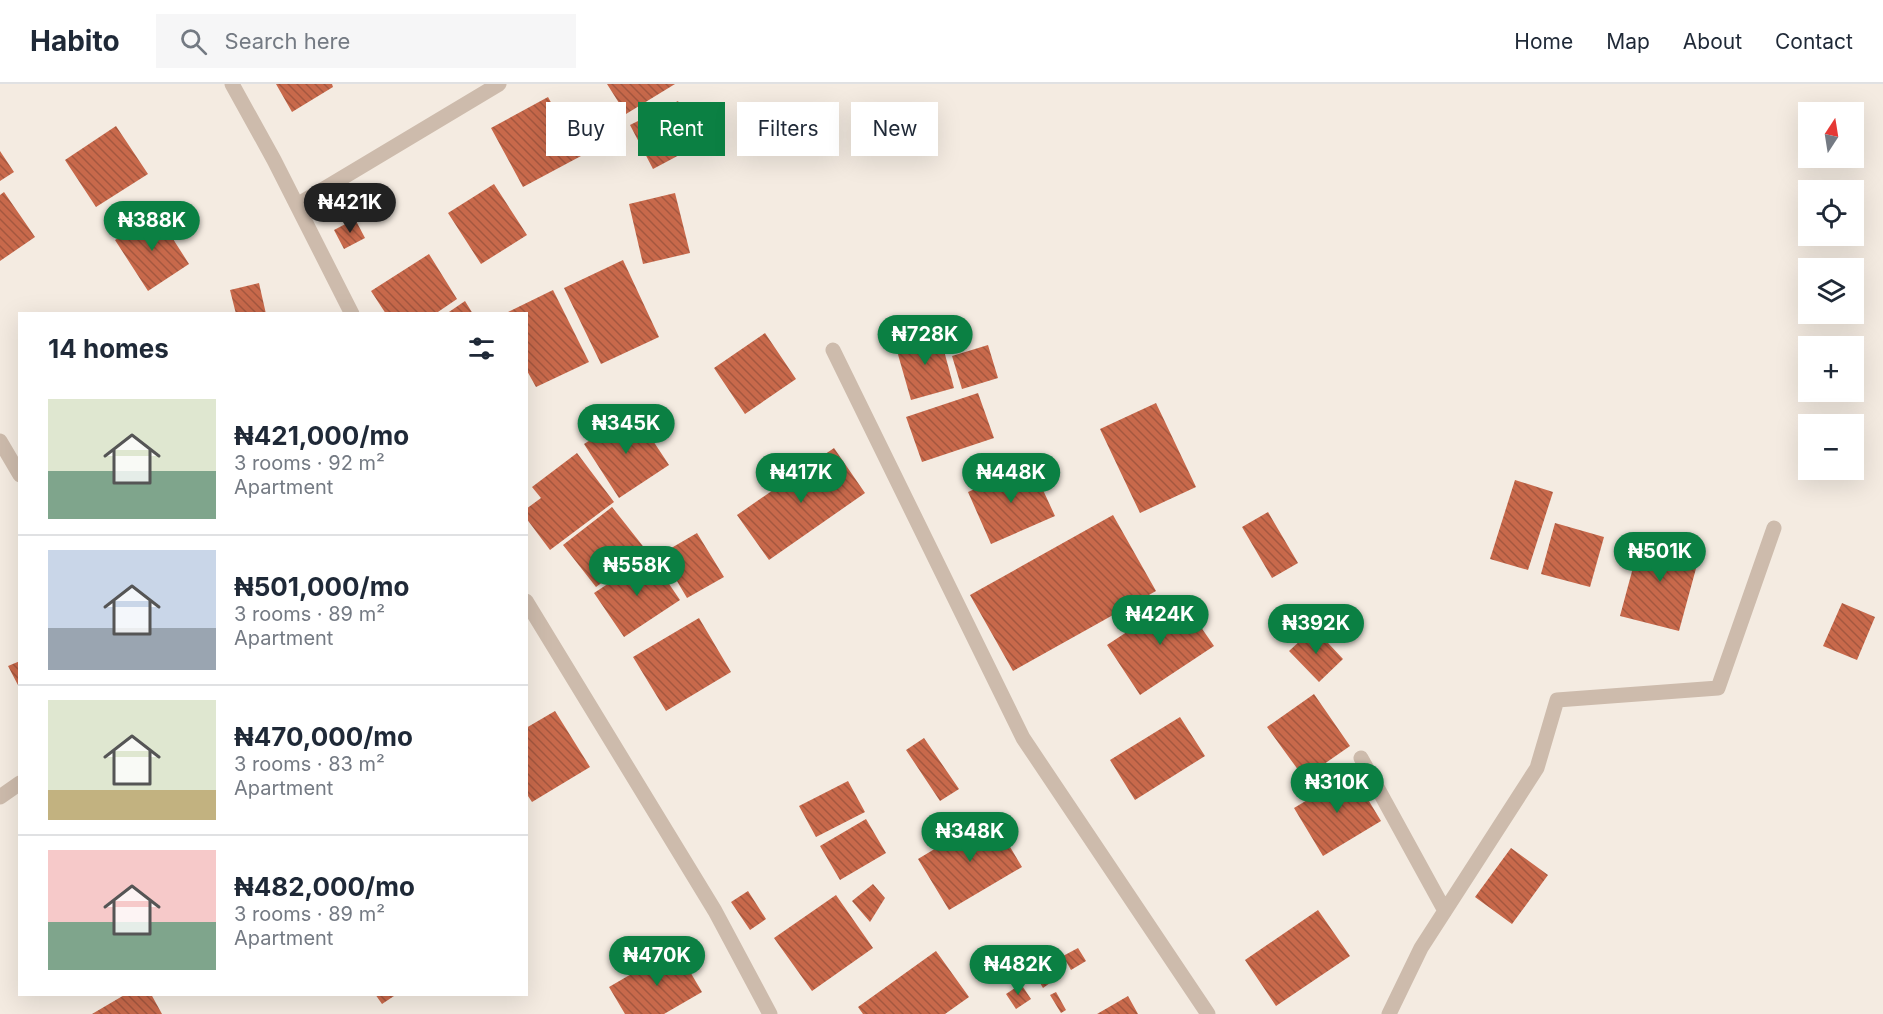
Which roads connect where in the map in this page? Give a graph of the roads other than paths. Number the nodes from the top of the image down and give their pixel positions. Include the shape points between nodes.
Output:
1 (232, 84) edge
2 (499, 84) edge
3 (297, 205) junction
4 (351, 312) edge
5 (833, 350) dead end
6 (0, 441) edge
7 (18, 472) edge
8 (1774, 528) dead end
9 (528, 604) edge
10 (1361, 758) dead end
11 (18, 784) edge
12 (0, 797) edge
13 (1445, 911) junction
14 (770, 1014) edge
15 (1208, 1014) edge
16 (1389, 1014) edge

1 - 3 street
2 - 3 street
3 - 4 street
5 - 15 street via 1023,738
6 - 7 street
8 - 13 street via 1718,688 1557,700 1537,768
9 - 14 street via 709,901
10 - 13 street
11 - 12 street
13 - 16 street via 1421,948

